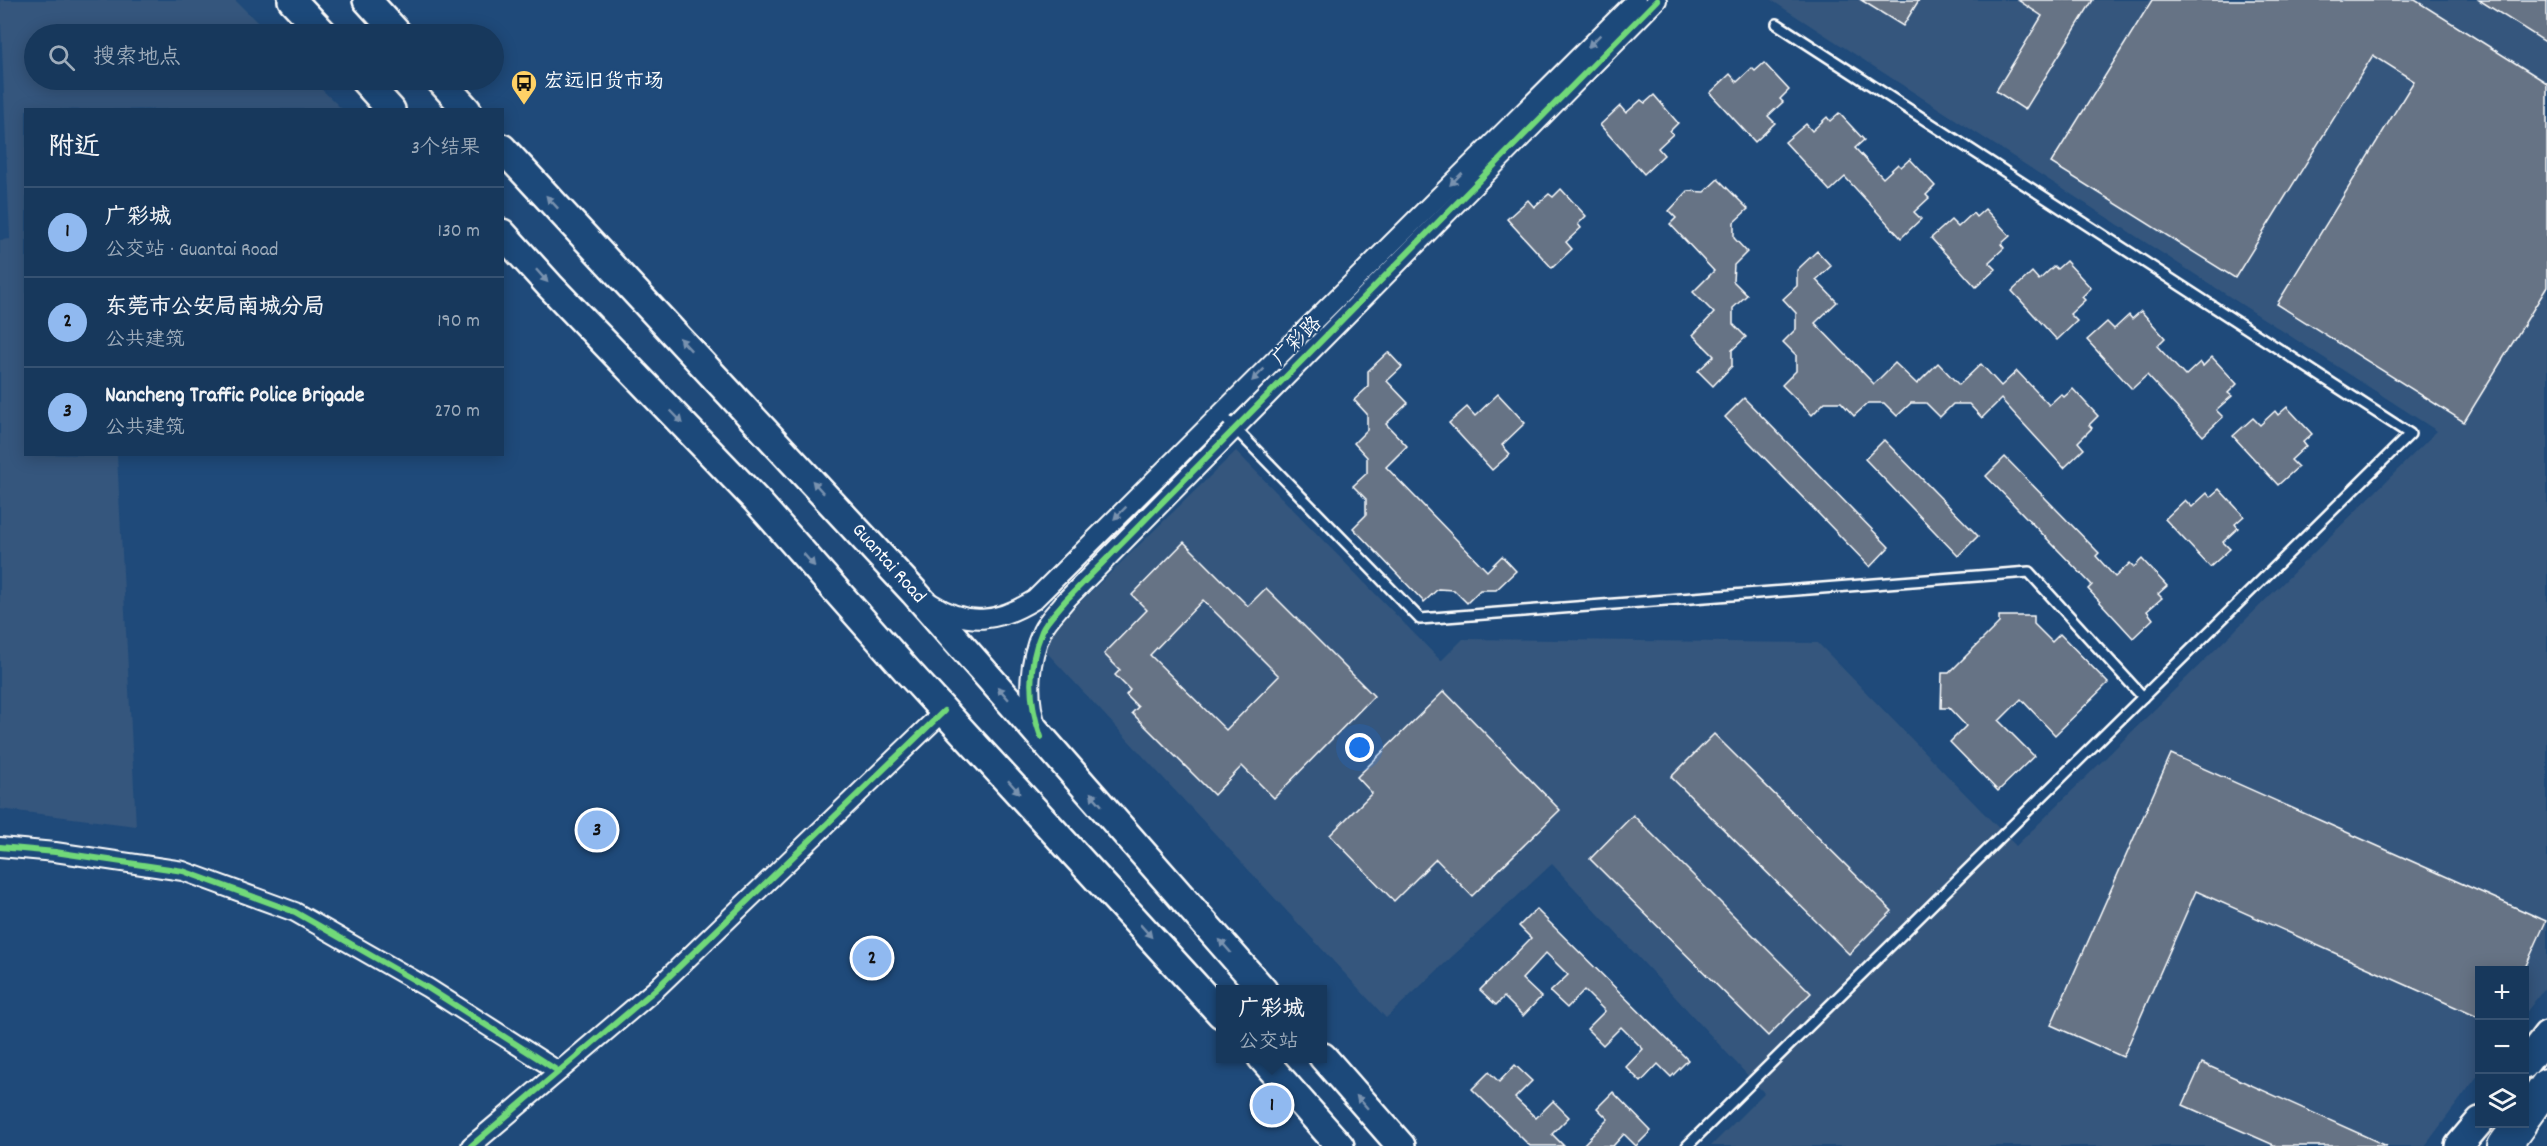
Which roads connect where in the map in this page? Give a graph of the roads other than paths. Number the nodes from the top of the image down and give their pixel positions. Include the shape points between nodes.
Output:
1 (292, 0) edge
2 (367, 0) edge
3 (1636, 0) edge
4 (1657, 0) edge
5 (315, 24) edge
6 (389, 24) edge
7 (1777, 24) dead end
8 (373, 90) edge
9 (449, 90) edge
10 (389, 108) edge
11 (465, 108) edge
12 (504, 150) edge
13 (504, 235) edge
14 (1220, 413) junction
15 (1236, 429) junction
16 (914, 592) junction
17 (2143, 697) junction
18 (944, 711) junction
19 (1041, 737) junction
20 (0, 847) edge
21 (1259, 985) edge
22 (1216, 1009) edge
23 (2547, 1035) edge
24 (2529, 1058) edge
25 (1327, 1062) edge
26 (1266, 1063) edge
27 (558, 1071) junction
28 (2547, 1085) edge
29 (2529, 1110) edge
30 (2475, 1127) edge
31 (2517, 1128) edge
32 (471, 1146) edge
33 (1340, 1146) edge
34 (1401, 1146) edge
35 (1687, 1146) edge
36 (2459, 1146) edge
37 (2504, 1146) edge

1 - 5 main road
2 - 6 main road
3 -> 14 street, 广彩路
4 - 15 street, 广彩路
7 - 17 lane via 2410,434
8 - 10 main road
9 - 11 main road
16 -> 12 main road, Guantai Road
13 -> 18 main road via 756,500
14 - 15 lane
14 -> 16 street, 广彩路 via 1034,600 1016,611 968,620 943,611
15 - 17 lane via 1420,619 2029,572
15 - 19 street, 广彩路 via 1065,601 1042,630 1029,691
19 -> 16 main road, Guantai Road
17 - 35 lane
18 -> 22 main road
18 - 27 street via 656,989
21 -> 19 main road, Guantai Road
20 - 27 street via 183,871 295,912 428,988
23 - 24 main road
34 -> 25 main road
26 - 33 main road
27 - 32 street
28 - 29 highway
30 - 36 main road
31 - 37 highway

